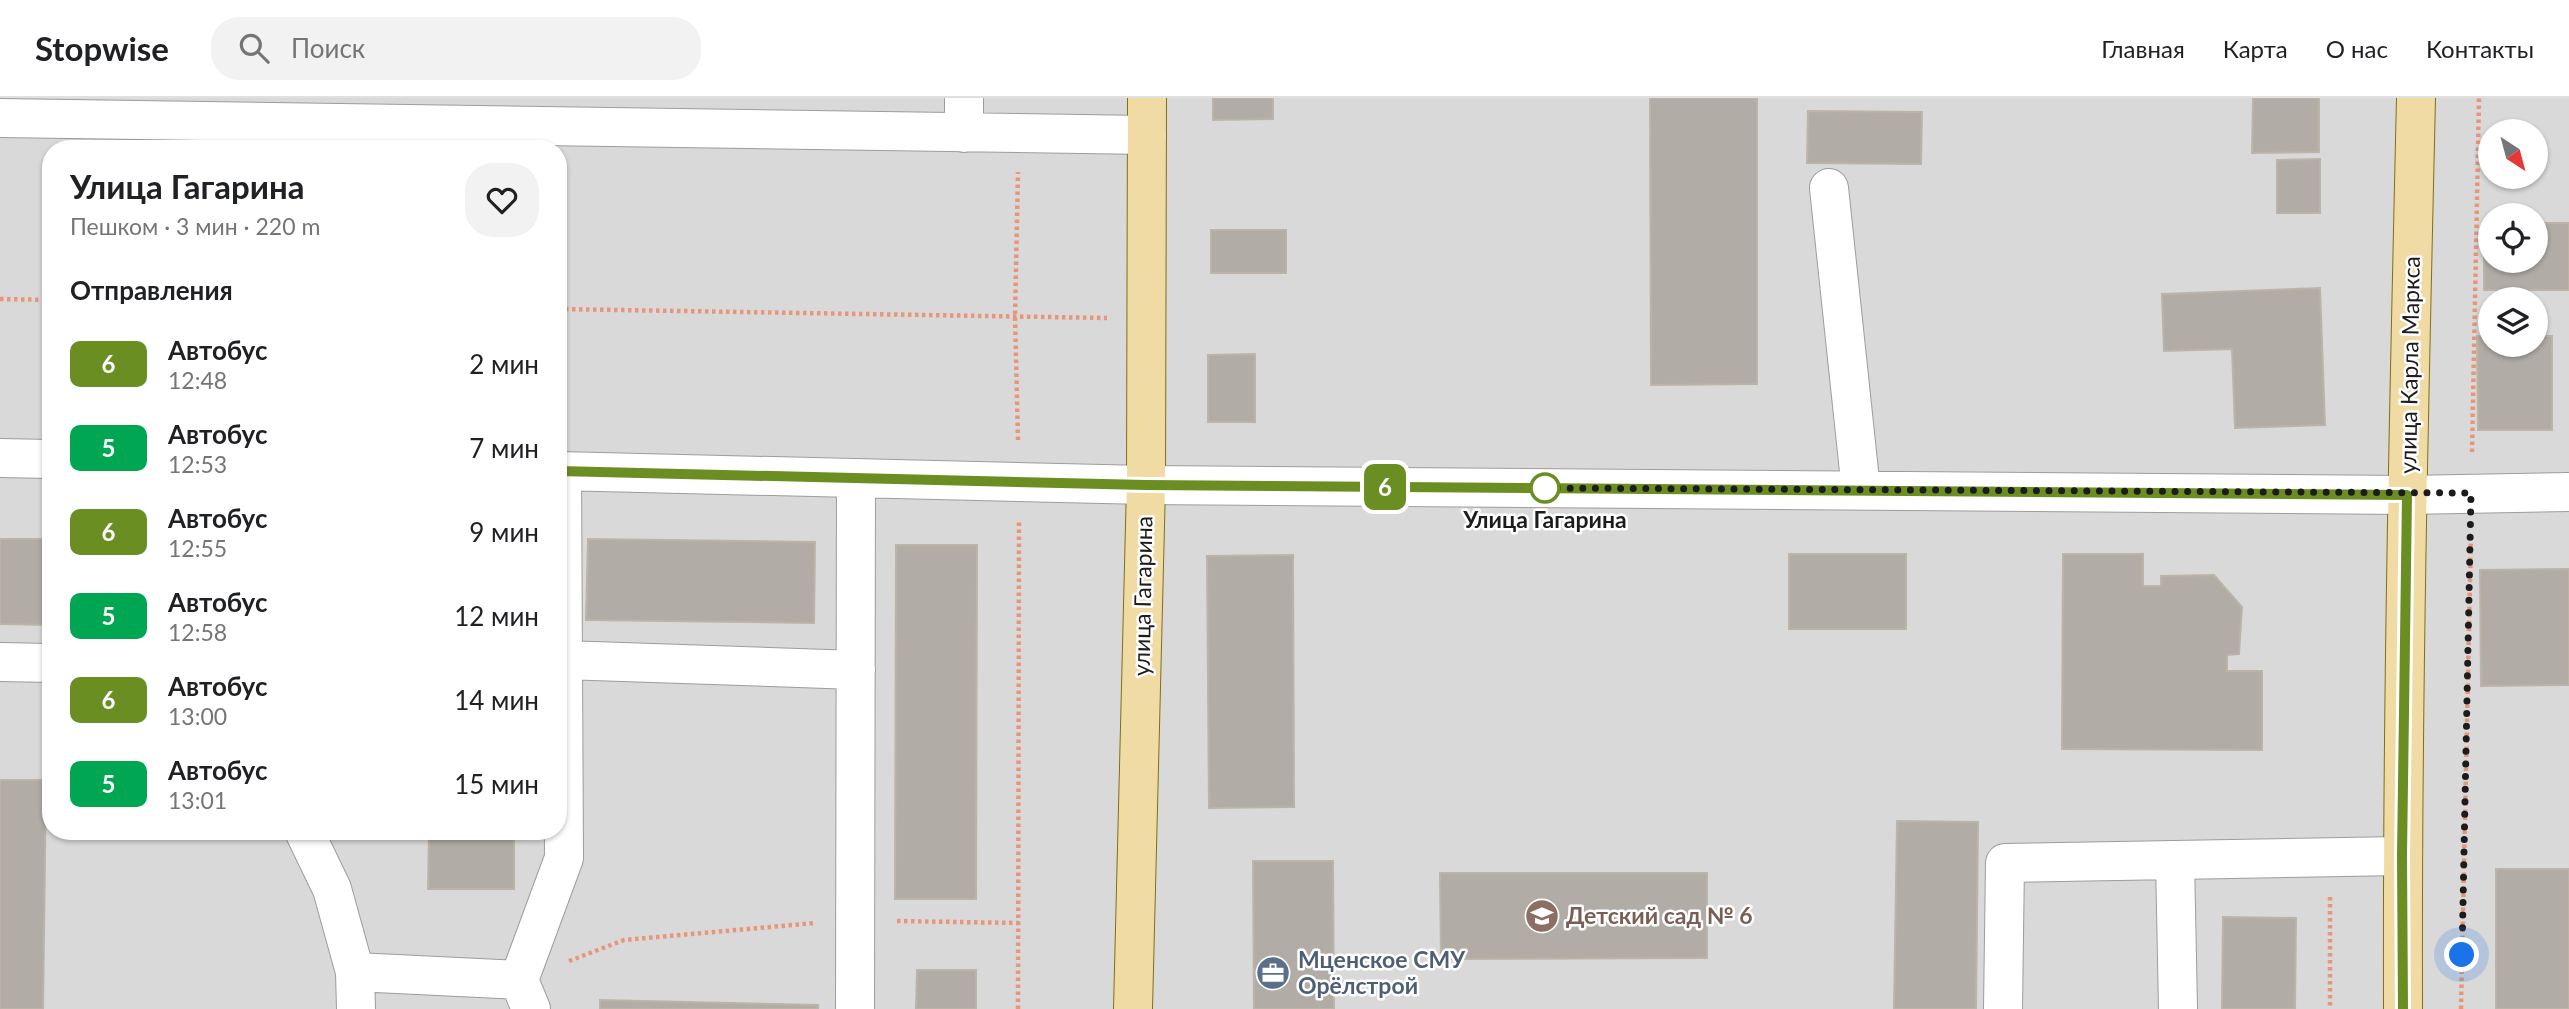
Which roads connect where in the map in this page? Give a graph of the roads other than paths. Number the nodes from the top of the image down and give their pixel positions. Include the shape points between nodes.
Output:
1 (2416, 98) edge
2 (553, 112) edge
3 (964, 115) edge
4 (1147, 116) edge
5 (0, 118) edge
6 (1829, 188) dead end
7 (0, 458) edge
8 (42, 459) edge
9 (567, 471) edge
10 (856, 478) junction
11 (1146, 485) junction
12 (1861, 491) junction
13 (2569, 492) edge
14 (2407, 495) junction
15 (567, 660) edge
16 (0, 662) edge
17 (42, 663) edge
18 (856, 670) junction
19 (308, 840) edge
20 (564, 840) edge
21 (2402, 856) junction
22 (2175, 860) junction
23 (356, 991) edge
24 (525, 995) edge
25 (855, 1009) edge
26 (1133, 1009) edge
27 (2003, 1009) edge
28 (2178, 1009) edge
29 (2403, 1009) edge

1 - 14 main road, улица Карла Маркса
2 - 3 street
2 - 5 street
3 - 4 street via 1019,133
4 - 11 main road, улица Гагарина
6 - 12 street
7 - 8 street
9 - 10 street
10 - 11 street
10 - 18 street
11 - 12 street
11 - 26 main road, улица Гагарина
12 - 14 street
13 - 14 street
14 - 21 main road, улица Карла Маркса
15 - 18 street
16 - 17 street
18 - 25 street
19 - 23 street via 332,889
20 - 24 street via 564,858
21 - 22 street
21 - 29 main road, улица Карла Маркса
22 - 27 street via 2005,863
22 - 28 street
23 - 24 street

